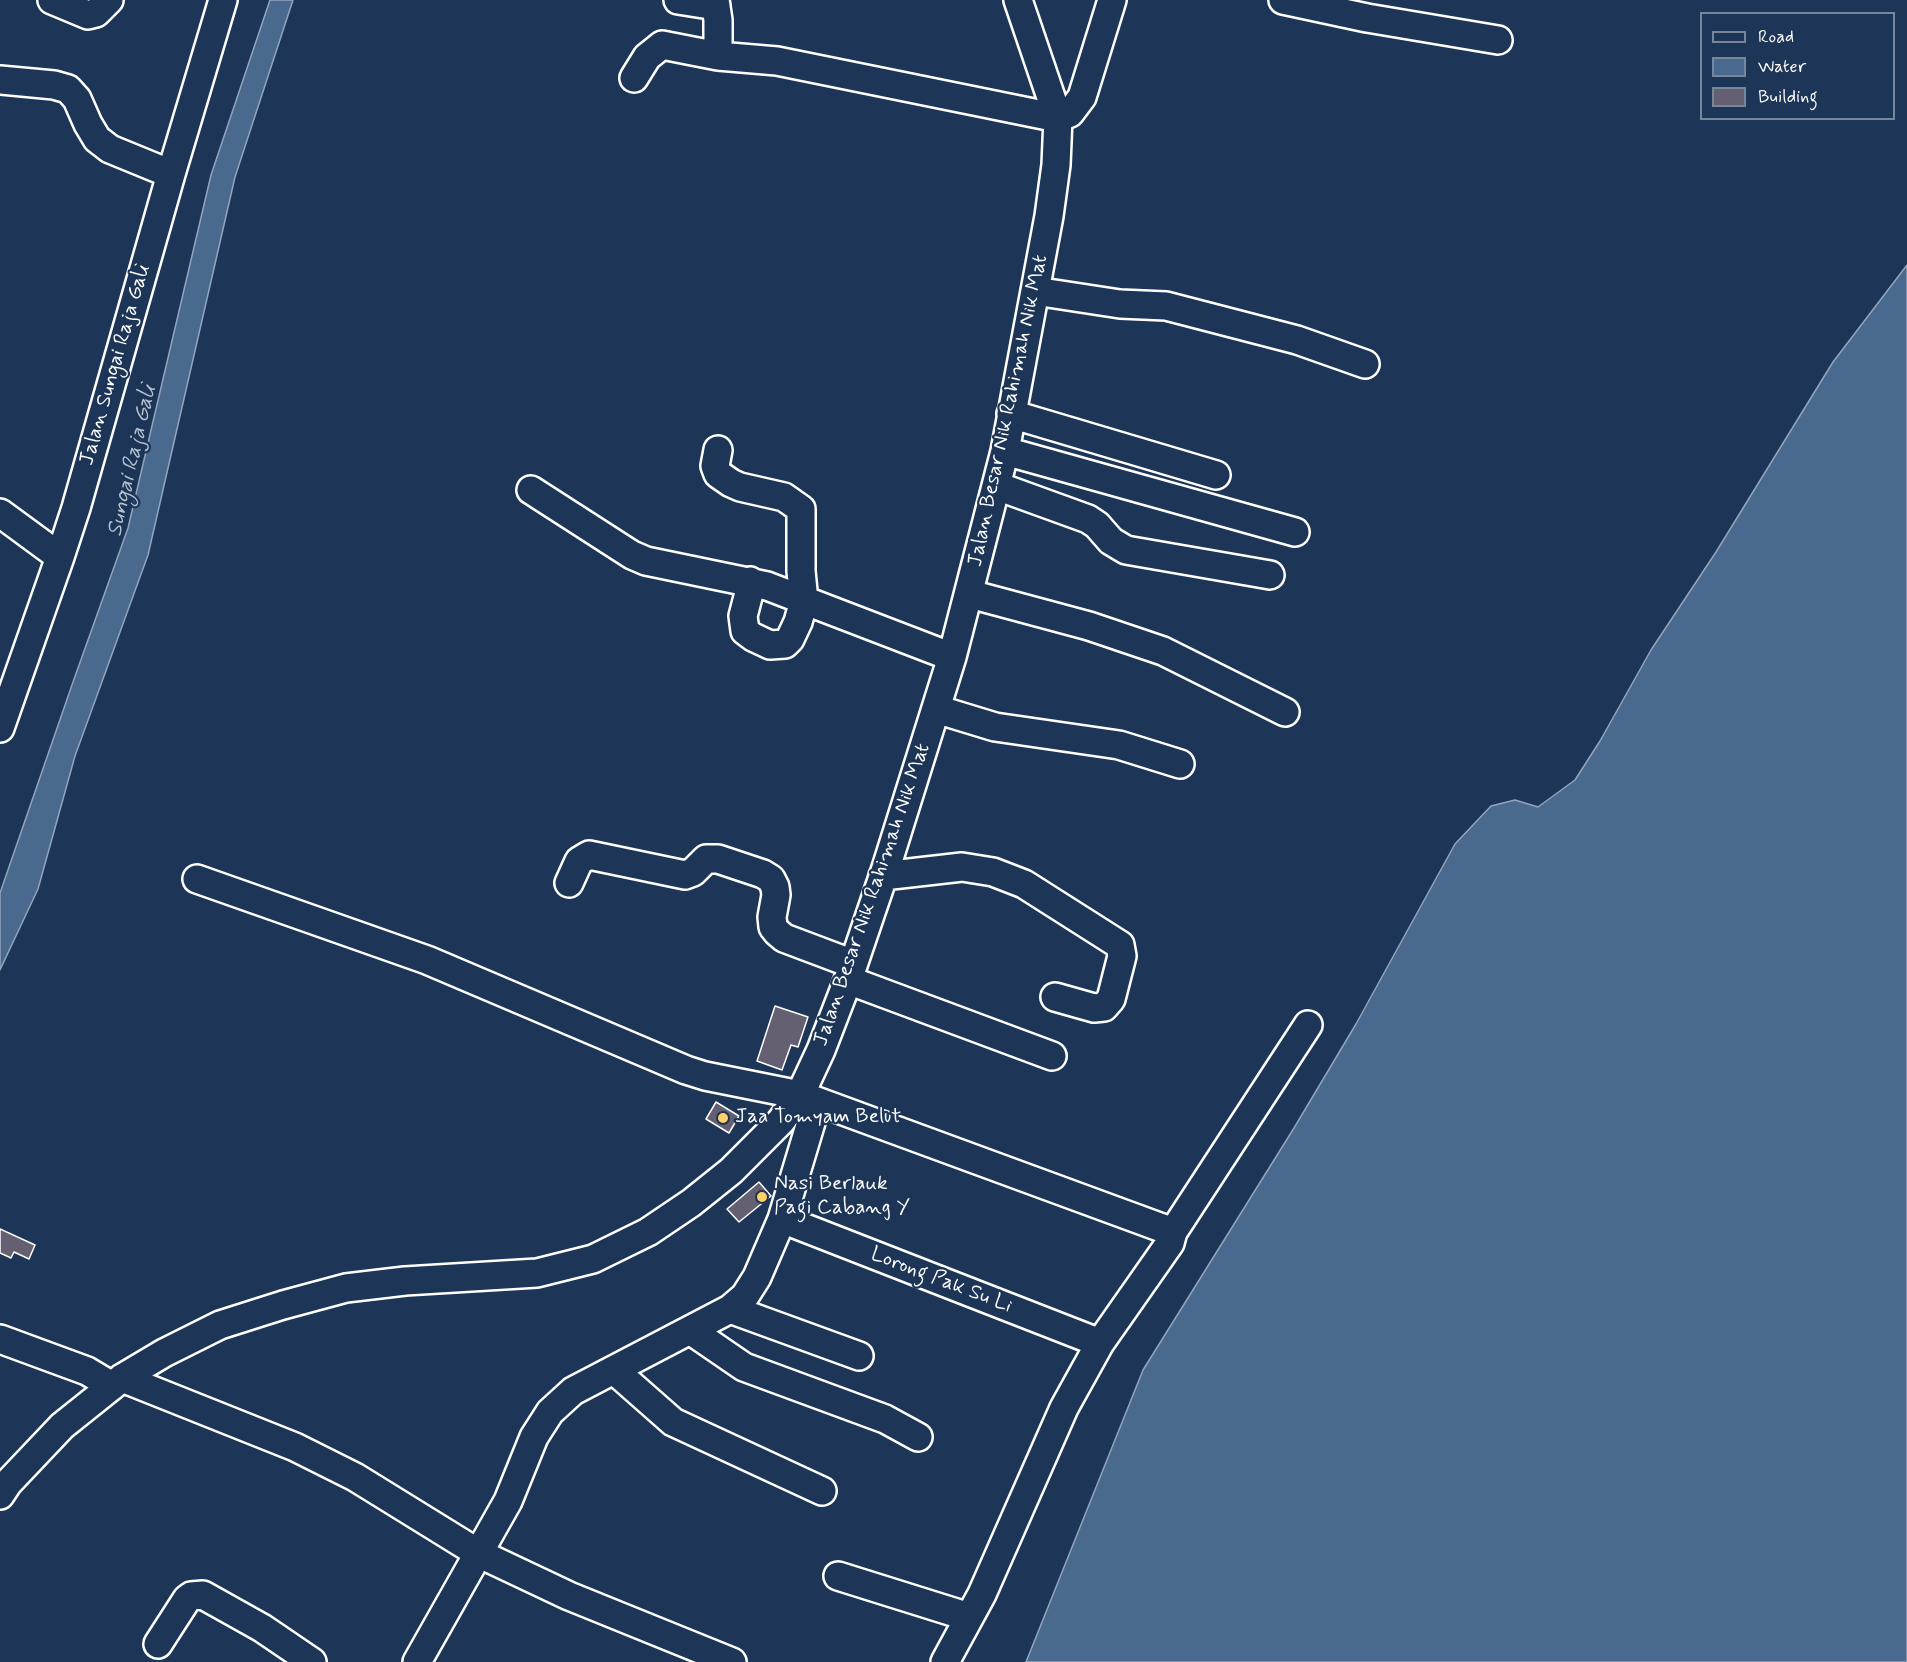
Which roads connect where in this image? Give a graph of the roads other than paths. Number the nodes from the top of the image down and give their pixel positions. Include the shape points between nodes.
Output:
1 (51, 0) edge
2 (109, 0) edge
3 (678, 0) edge
4 (1018, 0) edge
5 (1112, 0) edge
6 (1283, 0) edge
7 (214, 3) edge
8 (716, 3) edge
9 (1313, 4) edge
10 (1498, 40) dead end
11 (718, 56) junction
12 (634, 78) dead end
13 (0, 80) edge
14 (1058, 118) junction
15 (171, 174) junction
16 (1035, 291) junction
17 (1365, 364) dead end
18 (1011, 414) junction
19 (718, 450) dead end
20 (1005, 451) junction
21 (1216, 475) dead end
22 (998, 486) junction
23 (531, 490) dead end
24 (0, 513) edge
25 (1295, 532) dead end
26 (60, 557) junction
27 (1270, 575) dead end
28 (750, 581) junction
29 (970, 594) junction
30 (804, 602) junction
31 (952, 657) junction
32 (936, 709) junction
33 (1285, 712) dead end
34 (0, 728) edge
35 (1180, 764) dead end
36 (883, 876) junction
37 (197, 879) dead end
38 (569, 883) dead end
39 (850, 972) junction
40 (1055, 997) dead end
41 (1308, 1025) dead end
42 (1052, 1056) dead end
43 (807, 1098) junction
44 (782, 1219) junction
45 (1173, 1232) junction
46 (730, 1309) junction
47 (690, 1330) junction
48 (0, 1339) edge
49 (1100, 1343) junction
50 (859, 1356) dead end
51 (614, 1370) junction
52 (117, 1382) junction
53 (918, 1437) dead end
54 (822, 1491) dead end
55 (0, 1495) edge
56 (478, 1553) junction
57 (838, 1576) dead end
58 (969, 1617) junction
59 (159, 1644) dead end
60 (312, 1662) edge
61 (417, 1662) edge
62 (732, 1662) edge
63 (945, 1662) edge

1 - 2 street via 88,15 96,13
3 - 8 street
4 - 14 street, Jalan Besar Nik Rahimah Nik Mat
5 - 14 street via 1082,97 1070,113
6 - 9 street
7 - 15 street, Jalan Sungai Raja Gali
8 - 11 street
9 - 10 street
11 - 12 street via 662,45 646,57
11 - 14 street via 786,63
13 - 15 street via 68,89 97,139 110,149
14 - 16 street, Jalan Besar Nik Rahimah Nik Mat via 1056,165
15 - 26 street, Jalan Sungai Raja Gali
16 - 17 street via 1185,310 1297,340
16 - 18 street, Jalan Besar Nik Rahimah Nik Mat
18 - 20 street, Jalan Besar Nik Rahimah Nik Mat
18 - 21 street
19 - 30 street via 718,474 740,487 784,497 801,508
20 - 22 street, Jalan Besar Nik Rahimah Nik Mat
20 - 25 street
22 - 27 street via 1088,519 1126,550
22 - 29 street, Jalan Besar Nik Rahimah Nik Mat
23 - 28 street via 646,561
24 - 26 street
26 - 34 street, Jalan Sungai Raja Gali
28 - 30 street
28 - 30 street via 743,616 745,631 770,645 785,644 790,639
29 - 31 street, Jalan Besar Nik Rahimah Nik Mat
29 - 33 street via 1089,626 1163,651
30 - 31 street
31 - 32 street, Jalan Besar Nik Rahimah Nik Mat
32 - 35 street via 1001,728 1119,745
32 - 36 street, Jalan Besar Nik Rahimah Nik Mat
36 - 39 street, Jalan Besar Nik Rahimah Nik Mat
36 - 40 street via 962,867 993,872 1024,884 1120,945 1122,956 1111,999 1104,1007
37 - 43 street via 427,960 686,1070
38 - 39 street via 579,861 589,855 685,875 706,859 718,859 771,879 776,896 773,927 777,932
39 - 42 street
39 - 43 street, Jalan Besar Nik Rahimah Nik Mat
41 - 45 street
43 - 44 street via 812,1119
43 - 45 street
43 - 52 street, Jalan Besar Nik Rahimah Nik Mat via 731,1171 691,1203 648,1232 593,1258 537,1273 346,1288 220,1325
44 - 46 street via 746,1296
44 - 49 street, Lorong Pak Su Li
45 - 49 street via 1170,1243
46 - 47 street
46 - 50 street
47 - 51 street
47 - 53 street via 744,1366 885,1419
48 - 52 street
49 - 58 street via 1064,1408
51 - 54 street via 673,1422
51 - 56 street via 573,1391 550,1412 534,1437 508,1501
52 - 55 street, Jalan Besar Nik Rahimah Nik Mat via 62,1426
52 - 56 street via 295,1447 355,1477
56 - 61 street
56 - 62 street via 569,1596
57 - 58 street
58 - 63 street
59 - 60 street via 187,1599 203,1595

